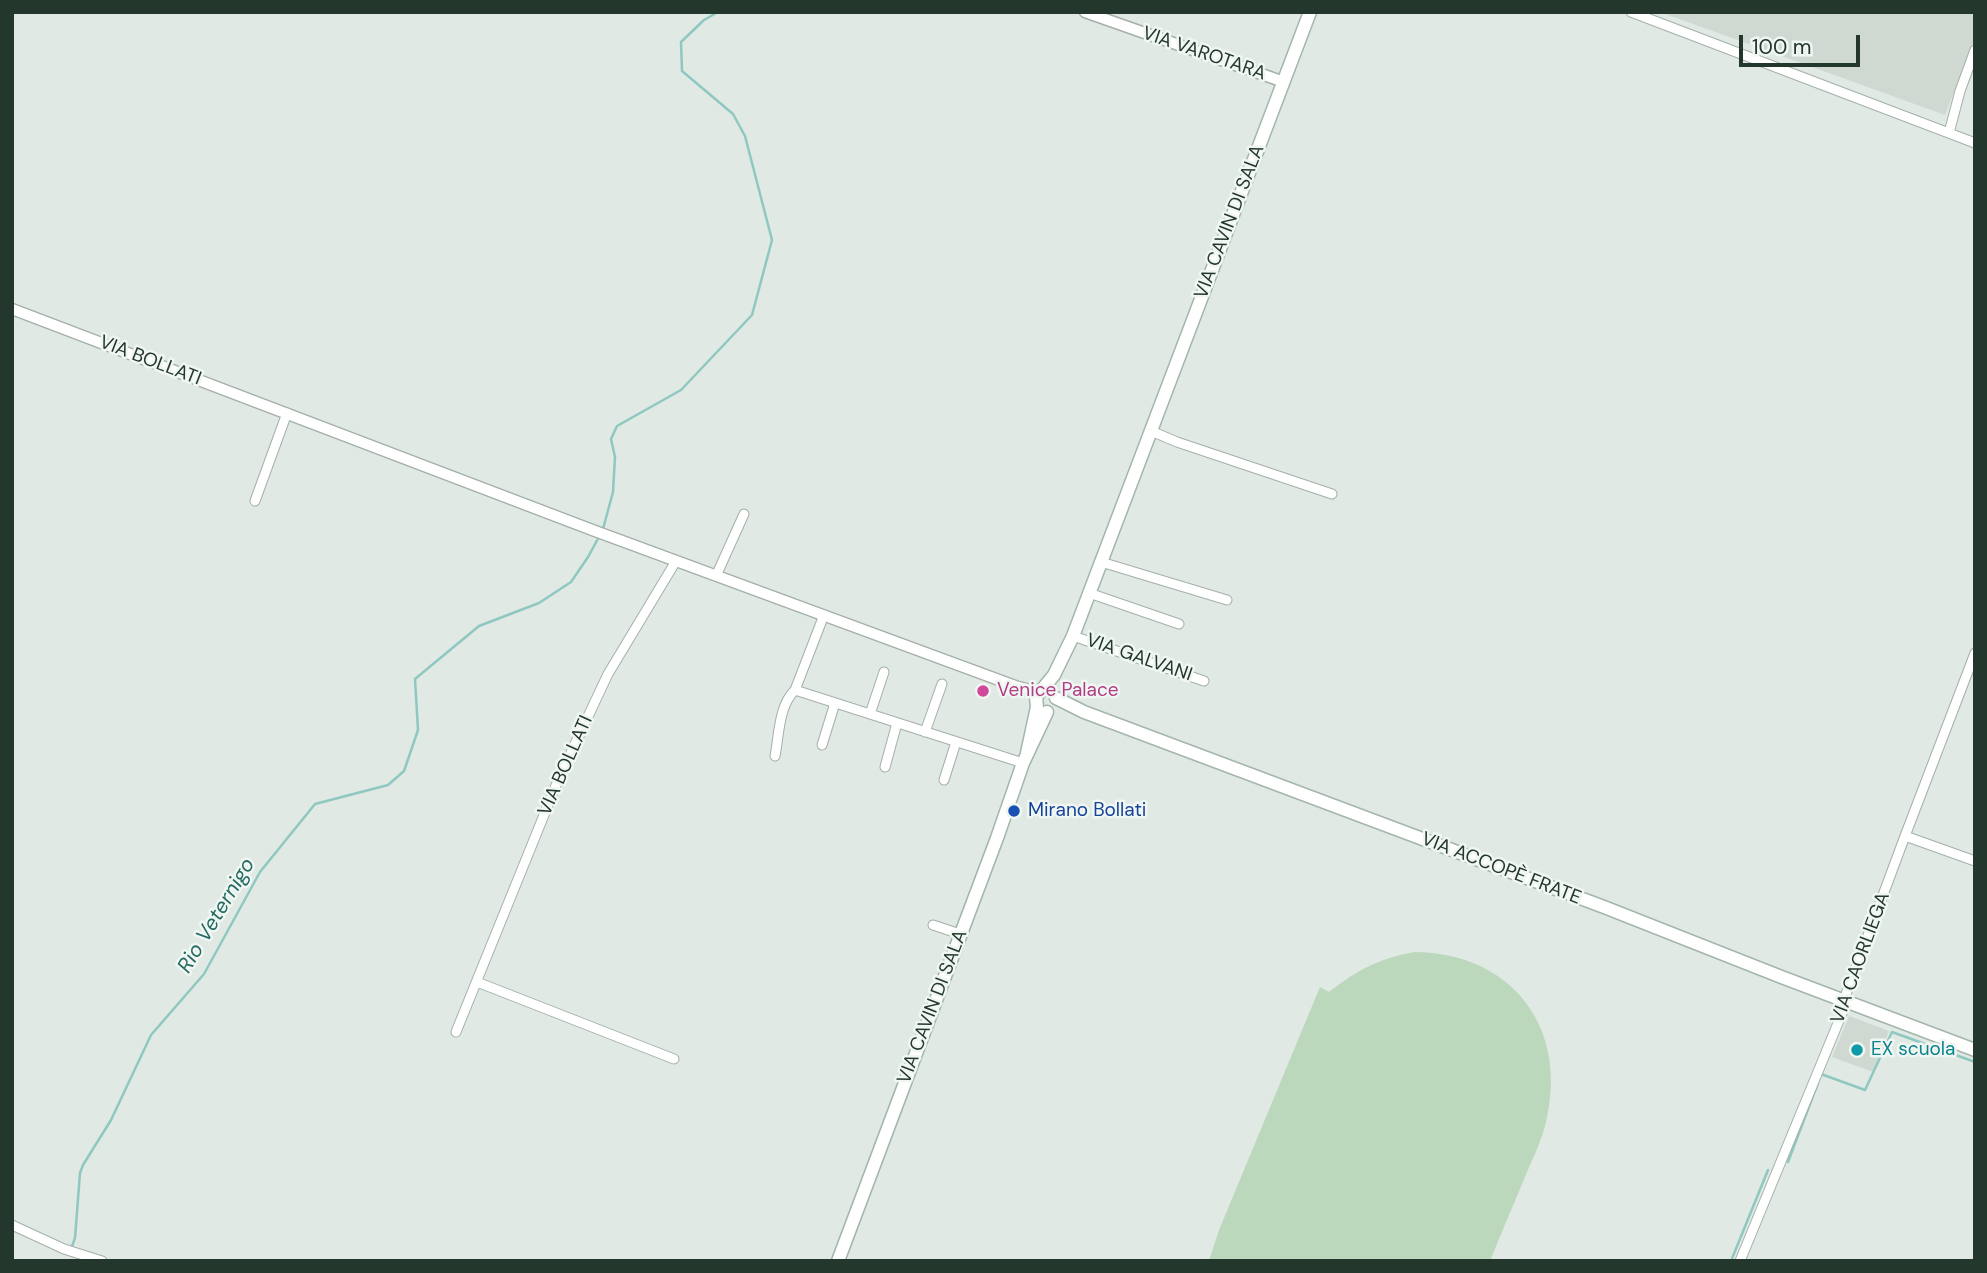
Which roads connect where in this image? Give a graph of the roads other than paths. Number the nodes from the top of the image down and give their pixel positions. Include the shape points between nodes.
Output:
1 (1085, 12) edge
2 (1310, 12) edge
3 (1631, 12) edge
4 (1975, 50) edge
5 (1284, 82) junction
6 (1949, 133) junction
7 (1975, 143) edge
8 (12, 310) edge
9 (287, 413) junction
10 (1151, 431) junction
11 (1332, 494) dead end
12 (255, 501) dead end
13 (744, 514) dead end
14 (676, 561) junction
15 (1101, 562) junction
16 (716, 576) junction
17 (1089, 593) junction
18 (1227, 600) dead end
19 (824, 615) junction
20 (1179, 624) dead end
21 (1073, 636) junction
22 (1975, 653) edge
23 (884, 672) dead end
24 (1205, 681) dead end
25 (942, 684) dead end
26 (795, 690) junction
27 (1046, 701) junction
28 (835, 703) junction
29 (870, 714) junction
30 (898, 723) junction
31 (925, 732) junction
32 (956, 741) junction
33 (822, 745) dead end
34 (775, 756) dead end
35 (1025, 758) junction
36 (885, 767) dead end
37 (944, 780) dead end
38 (1905, 835) junction
39 (1975, 861) edge
40 (933, 925) dead end
41 (960, 934) junction
42 (477, 982) junction
43 (1846, 1001) junction
44 (456, 1032) dead end
45 (1975, 1050) edge
46 (674, 1059) dead end
47 (12, 1225) edge
48 (102, 1261) edge
49 (838, 1261) edge
50 (1740, 1261) edge

1 - 5 street, VIA VAROTARA
2 - 5 main road, VIA CAVIN DI SALA
3 - 6 street
4 - 6 street
5 - 10 main road, VIA CAVIN DI SALA
6 - 7 street
8 - 9 street, VIA BOLLATI
9 - 12 street
9 - 14 street, VIA BOLLATI
10 - 11 street
10 - 15 main road, VIA CAVIN DI SALA
13 - 16 street
14 - 16 street, VIA BOLLATI
14 - 42 street, VIA BOLLATI via 608,674 559,778
15 - 17 main road, VIA CAVIN DI SALA
15 - 18 street
16 - 19 street, VIA BOLLATI
17 - 20 street
17 - 21 main road, VIA CAVIN DI SALA
19 - 26 street
19 - 27 street, VIA BOLLATI
21 - 24 street, VIA GALVANI
21 - 27 main road, VIA CAVIN DI SALA
22 - 38 street, VIA CAORLIEGA
23 - 29 street
25 - 31 street
26 - 28 street
26 - 34 street via 784,708
27 - 35 main road, VIA CAVIN DI SALA
27 - 43 main road, VIA ACCOPÈ FRATE
28 - 29 street
28 - 33 street
29 - 30 street
30 - 31 street
30 - 36 street
31 - 32 street
32 - 35 street
32 - 37 street
35 - 41 main road, VIA CAVIN DI SALA
38 - 39 street
38 - 43 street, VIA CAORLIEGA
40 - 41 street
41 - 49 main road, VIA CAVIN DI SALA
42 - 44 street, VIA BOLLATI
42 - 46 street
43 - 45 main road, VIA ACCOPÈ FRATE
43 - 50 street, VIA CAORLIEGA
47 - 48 street

